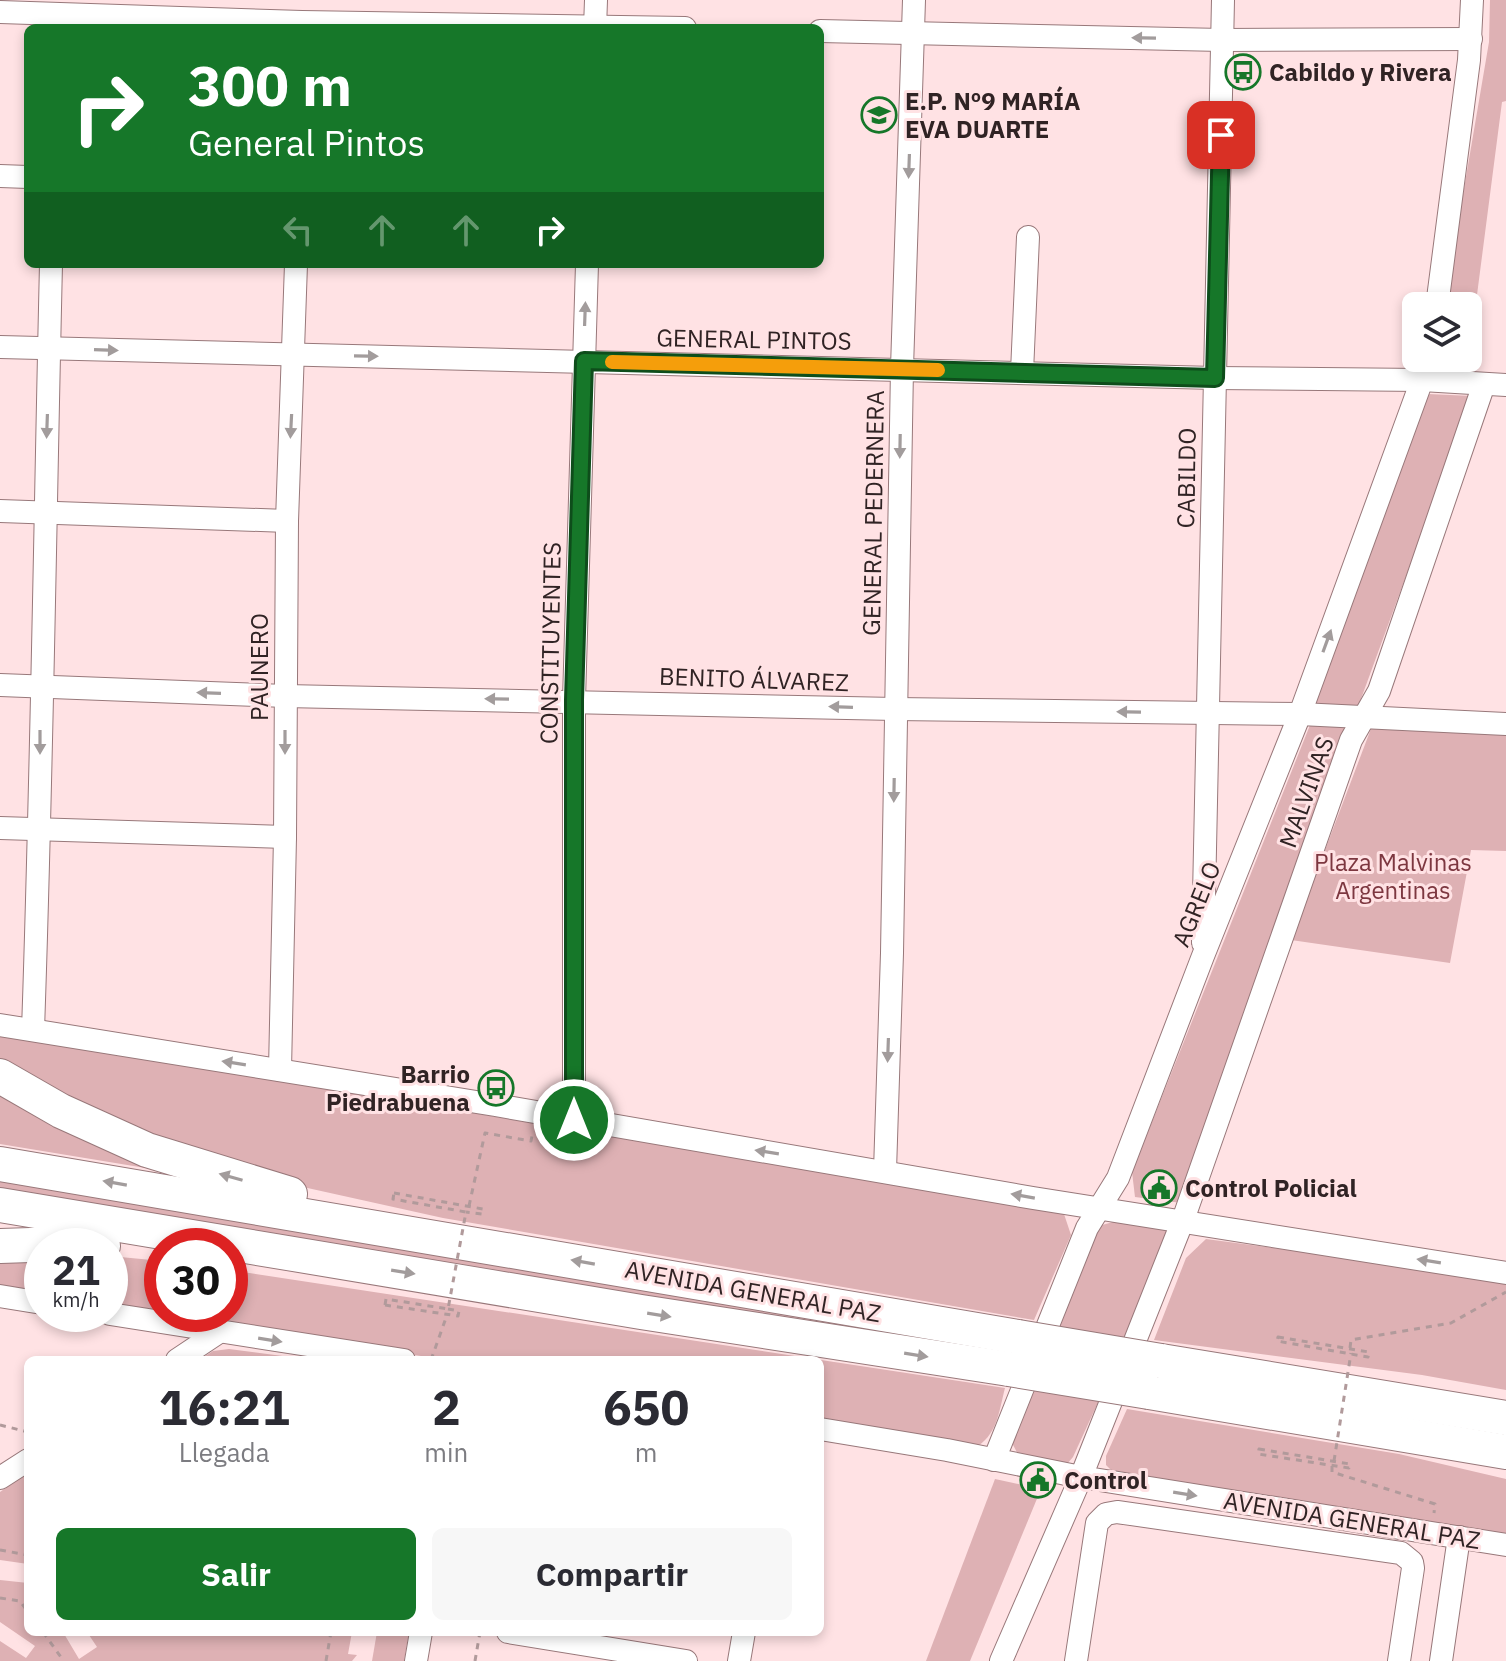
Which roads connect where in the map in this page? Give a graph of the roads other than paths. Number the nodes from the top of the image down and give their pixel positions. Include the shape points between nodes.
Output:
1 (596, 0) edge
2 (914, 0) edge
3 (1223, 0) edge
4 (1472, 0) edge
5 (0, 12) edge
6 (56, 14) edge
7 (302, 17) edge
8 (507, 24) edge
9 (595, 24) edge
10 (824, 31) edge
11 (913, 32) junction
12 (1471, 39) junction
13 (1222, 40) junction
14 (0, 176) edge
15 (24, 177) edge
16 (1028, 237) dead end
17 (51, 268) edge
18 (296, 268) edge
19 (587, 268) edge
20 (1439, 292) edge
21 (0, 347) edge
22 (49, 348) junction
23 (294, 355) junction
24 (584, 361) junction
25 (902, 368) junction
26 (1022, 372) junction
27 (1424, 372) edge
28 (1215, 378) junction
29 (1422, 380) junction
30 (1495, 385) edge
31 (0, 511) edge
32 (44, 511) junction
33 (287, 521) junction
34 (0, 685) edge
35 (40, 686) junction
36 (285, 696) junction
37 (574, 700) junction
38 (895, 709) junction
39 (1207, 713) junction
40 (1300, 714) junction
41 (1363, 716) junction
42 (1506, 724) edge
43 (0, 828) edge
44 (40, 829) junction
45 (285, 837) junction
46 (1203, 956) junction
47 (0, 1025) edge
48 (33, 1030) junction
49 (280, 1070) junction
50 (0, 1076) edge
51 (574, 1120) junction
52 (0, 1164) edge
53 (885, 1171) junction
54 (1118, 1178) junction
55 (0, 1205) edge
56 (1100, 1207) junction
57 (1138, 1214) junction
58 (1183, 1220) junction
59 (413, 1233) junction
60 (24, 1245) edge
61 (0, 1246) edge
62 (248, 1255) edge
63 (326, 1259) junction
64 (1506, 1273) edge
65 (0, 1296) edge
66 (24, 1300) edge
67 (219, 1332) joint
68 (183, 1356) edge
69 (378, 1356) edge
70 (1306, 1385) junction
71 (1506, 1401) edge
72 (1506, 1418) edge
73 (824, 1430) edge
74 (1397, 1433) junction
75 (1506, 1452) edge
76 (994, 1460) junction
77 (24, 1463) edge
78 (1506, 1466) edge
79 (1081, 1477) junction
80 (0, 1478) edge
81 (1459, 1537) junction
82 (1506, 1545) edge
83 (420, 1636) edge
84 (559, 1636) edge
85 (743, 1636) edge
86 (585, 1638) edge
87 (416, 1661) edge
88 (686, 1661) edge
89 (739, 1661) edge
90 (1001, 1661) edge
91 (1076, 1661) edge
92 (1399, 1661) edge
93 (1441, 1661) edge

1 - 9 street
2 - 11 street, GENERAL PEDERNERA
3 - 13 street, CABILDO
4 - 12 street
5 - 6 street
6 - 7 street
7 - 8 street
10 - 11 street
13 -> 11 street
11 -> 25 street, GENERAL PEDERNERA
12 - 13 street
12 - 20 street
13 - 28 street, CABILDO
14 - 15 street
16 - 26 street
17 - 22 street
18 - 23 street, PAUNERO
24 -> 19 street, CONSTITUYENTES
21 - 22 street, GENERAL PINTOS
22 -> 23 street, GENERAL PINTOS
22 -> 32 street
23 -> 24 street, GENERAL PINTOS
23 -> 33 street, PAUNERO
24 - 25 street, GENERAL PINTOS
24 - 37 street, CONSTITUYENTES
25 - 26 street, GENERAL PINTOS
25 -> 38 street, GENERAL PEDERNERA
26 - 28 street, GENERAL PINTOS
27 - 29 street, AGRELO
28 - 29 street, GENERAL PINTOS
28 - 39 street, CABILDO
29 - 30 street, GENERAL PINTOS
40 -> 29 street, AGRELO
30 - 41 street, MALVINAS via 1379,691
31 - 32 street
32 - 33 street
32 - 35 street
33 - 36 street, PAUNERO
34 - 35 street, BENITO ÁLVAREZ
36 -> 35 street, BENITO ÁLVAREZ
35 -> 44 street
37 -> 36 street, BENITO ÁLVAREZ
36 -> 45 street, PAUNERO
38 -> 37 street, BENITO ÁLVAREZ
37 - 51 street, CONSTITUYENTES
39 -> 38 street, BENITO ÁLVAREZ
38 -> 53 street, GENERAL PEDERNERA
39 - 40 street, BENITO ÁLVAREZ
39 - 46 street, CABILDO
40 - 41 street, BENITO ÁLVAREZ
40 - 46 street, AGRELO
41 - 42 street, BENITO ÁLVAREZ
41 - 58 street, MALVINAS
43 - 44 street
44 - 45 street
44 - 48 street
45 - 49 street, PAUNERO
46 - 54 street, AGRELO
47 - 48 street
49 -> 48 street
49 - 51 street
59 -> 50 highway via 147,1150
53 -> 51 street
59 -> 52 highway, AVENIDA GENERAL PAZ
56 -> 53 street
54 - 56 street, AGRELO
54 - 57 street
55 - 63 highway, AVENIDA GENERAL PAZ
56 - 57 street
56 - 76 street, AGRELO
57 - 58 street
64 -> 58 street
58 - 79 street, MALVINAS
70 -> 59 highway, AVENIDA GENERAL PAZ, bridge
60 - 61 highway
62 - 63 highway
63 -> 74 highway, AVENIDA GENERAL PAZ, bridge
65 - 66 street
67 - 68 street
67 -> 69 street
70 - 71 highway
70 - 72 highway, AVENIDA GENERAL PAZ
73 - 76 street, AVENIDA GENERAL PAZ
74 - 75 highway, AVENIDA GENERAL PAZ
74 - 78 highway
76 - 79 street, AVENIDA GENERAL PAZ
77 - 80 street
79 -> 81 street, AVENIDA GENERAL PAZ
79 - 90 street, MALVINAS
81 - 82 street, AVENIDA GENERAL PAZ
81 - 93 street
83 - 87 street
84 - 86 street
85 - 89 street
86 - 88 street
91 - 92 street via 1097,1523 1117,1512 1401,1553 1413,1568

